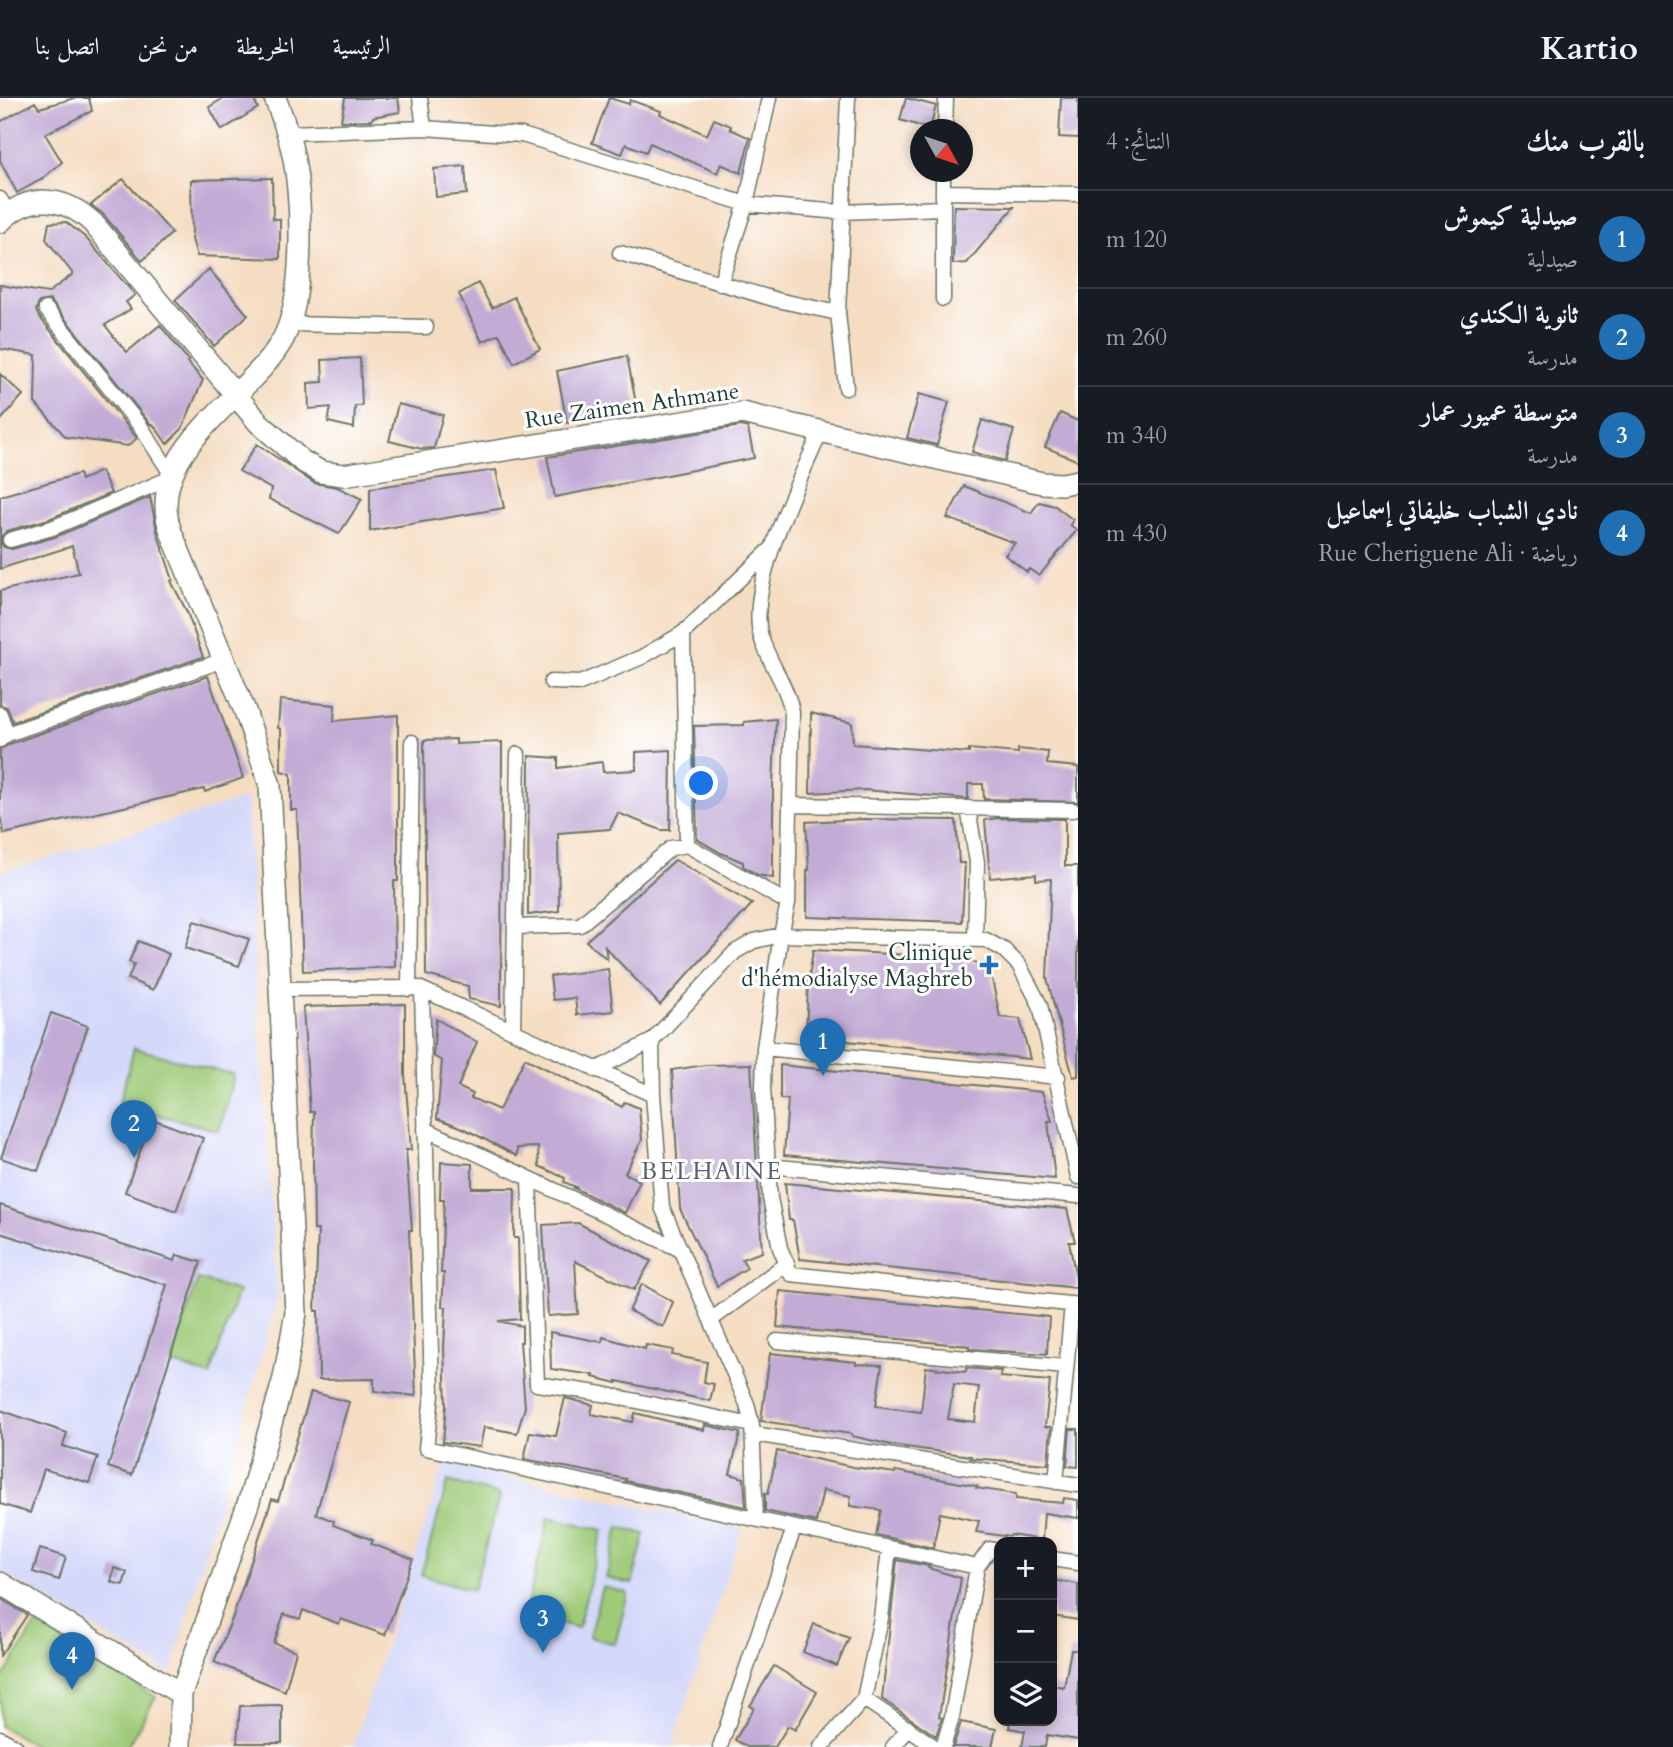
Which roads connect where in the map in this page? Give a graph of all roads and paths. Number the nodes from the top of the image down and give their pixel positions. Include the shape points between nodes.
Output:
1 (275, 98) edge
2 (419, 98) edge
3 (769, 98) edge
4 (848, 98) edge
5 (946, 98) edge
6 (945, 119) edge
7 (424, 128) junction
8 (288, 133) junction
9 (943, 182) edge
10 (943, 192) junction
11 (1078, 194) edge
12 (746, 204) junction
13 (942, 208) junction
14 (3, 212) edge
15 (841, 212) junction
16 (620, 253) dead end
17 (720, 284) junction
18 (943, 299) dead end
19 (46, 309) dead end
20 (838, 313) junction
21 (289, 324) junction
22 (426, 327) dead end
23 (846, 388) dead end
24 (234, 394) junction
25 (821, 431) junction
26 (173, 477) junction
27 (1073, 486) edge
28 (10, 540) dead end
29 (770, 550) junction
30 (683, 634) junction
31 (224, 660) junction
32 (551, 682) dead end
33 (0, 713) edge
34 (4, 737) edge
35 (412, 743) dead end
36 (518, 754) dead end
37 (790, 805) junction
38 (968, 808) junction
39 (1073, 810) dead end
40 (687, 845) junction
41 (788, 903) junction
42 (515, 927) junction
43 (781, 935) junction
44 (975, 939) junction
45 (280, 989) junction
46 (416, 989) junction
47 (513, 1031) junction
48 (652, 1041) junction
49 (764, 1048) junction
50 (595, 1070) junction
51 (1058, 1077) junction
52 (653, 1095) junction
53 (425, 1129) junction
54 (769, 1166) junction
55 (1078, 1177) edge
56 (529, 1180) junction
57 (1078, 1196) edge
58 (681, 1250) junction
59 (787, 1263) junction
60 (1075, 1304) edge
61 (711, 1320) junction
62 (777, 1341) dead end
63 (1066, 1367) junction
64 (752, 1430) junction
65 (1056, 1482) junction
66 (1078, 1485) edge
67 (756, 1519) junction
68 (794, 1528) junction
69 (889, 1549) junction
70 (994, 1550) edge
71 (1057, 1560) edge
72 (1078, 1563) edge
73 (977, 1567) junction
74 (0, 1583) edge
75 (181, 1694) junction
76 (864, 1699) junction
77 (909, 1728) junction
78 (0, 1738) edge
79 (722, 1742) edge
80 (16, 1747) edge
81 (180, 1747) edge
82 (737, 1747) edge
83 (821, 1747) edge
84 (892, 1747) edge
85 (935, 1747) edge
86 (943, 1747) edge

1 - 8 main road
2 - 7 street
3 - 12 street
4 - 15 street
5 - 6 street
7 - 8 street
7 - 12 street via 522,135
8 - 21 main road via 299,204 298,264
9 - 10 street
10 - 11 street
10 - 13 street
12 - 15 street
12 - 17 street
13 - 15 street
13 - 18 street
14 - 24 main road, Rue Zaimen Athmane via 38,201 76,208
15 - 20 street
16 - 17 street
17 - 20 street
19 - 26 street via 141,427
20 - 23 street
21 - 22 street
21 - 24 main road via 277,348
24 - 25 main road, Rue Zaimen Athmane via 302,461 321,472 343,475 742,413
24 - 26 main road via 188,446
25 - 27 main road, Rue Zaimen Athmane via 1042,483
25 - 29 street
26 - 28 street via 52,528
26 - 31 main road via 166,499 167,522
29 - 30 street
29 - 37 street via 760,601 761,635 790,700
30 - 32 street via 580,683
30 - 40 street
31 - 34 street
31 - 45 main road via 270,785
33 - 34 street
35 - 46 street
36 - 42 street
37 - 38 street
37 - 41 street
38 - 39 street
38 - 44 street via 977,862
40 - 41 street
40 - 42 street via 671,848 580,925
41 - 43 street
42 - 47 street
43 - 44 street
43 - 48 street via 754,941 735,952
43 - 49 street
44 - 51 street via 1004,950 1029,982 1040,1005
45 - 46 street
45 - 75 main road via 296,1313 284,1378 249,1502
46 - 47 street
46 - 53 street
47 - 50 street
48 - 50 street
48 - 52 street
49 - 51 street
49 - 54 street
50 - 52 street
51 - 55 street
52 - 58 street via 662,1207
53 - 56 street
53 - 67 street via 432,1395 426,1448
54 - 57 street
54 - 59 street via 770,1198
56 - 58 street
56 - 64 street via 537,1384 603,1394
58 - 61 street
59 - 60 street via 792,1274
59 - 61 street
60 - 63 street
61 - 64 street via 747,1404
62 - 63 street
63 - 65 street
64 - 65 street
64 - 67 street
65 - 66 street
67 - 68 street
68 - 69 street
68 - 79 street
69 - 73 street
69 - 76 street
70 - 73 street
71 - 72 street
73 - 86 street
74 - 75 main road
75 - 81 main road
76 - 77 street
76 - 83 street
77 - 84 street
77 - 85 street
78 - 80 street
79 - 82 street

